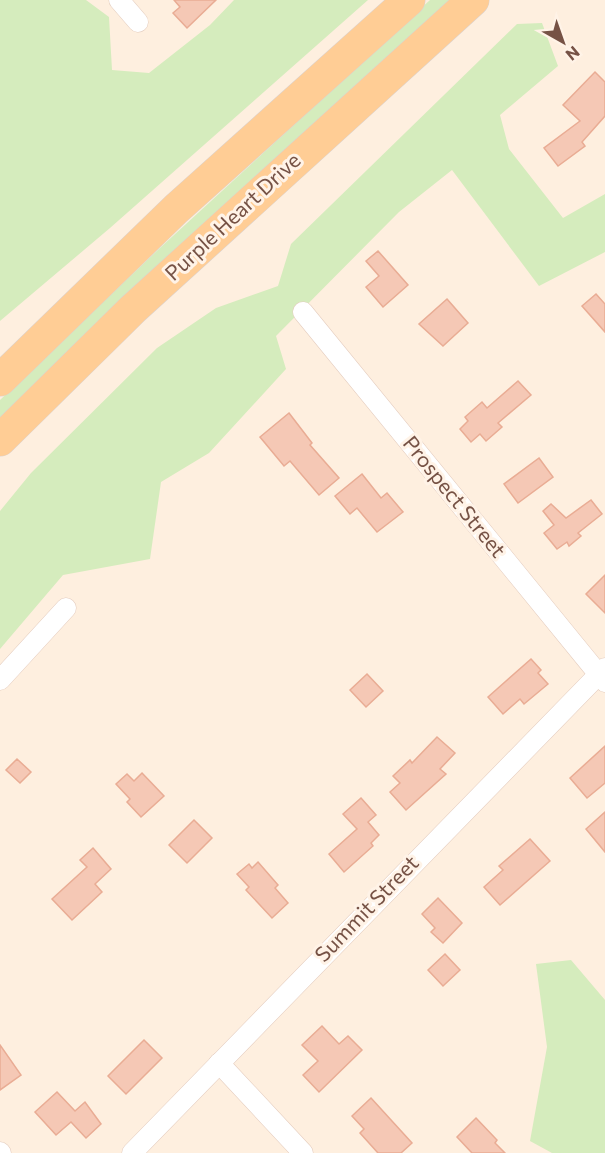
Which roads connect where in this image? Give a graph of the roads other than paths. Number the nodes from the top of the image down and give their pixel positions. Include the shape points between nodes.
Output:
1 (119, 0) edge
2 (410, 0) edge
3 (473, 0) edge
4 (138, 22) dead end
5 (121, 262) junction
6 (303, 312) dead end
7 (0, 358) edge
8 (0, 380) edge
9 (0, 440) edge
10 (66, 608) dead end
11 (603, 675) edge
12 (0, 680) edge
13 (219, 1063) junction
14 (132, 1153) edge
15 (303, 1153) edge

1 - 4 street
2 - 5 main road, Purple Heart Drive
3 - 9 main road, Purple Heart Drive via 134,309
5 - 7 main road
5 - 8 main road, Purple Heart Drive
6 - 11 street, Prospect Street
10 - 12 street
11 - 13 street, Summit Street
13 - 14 street, Summit Street
13 - 15 street

